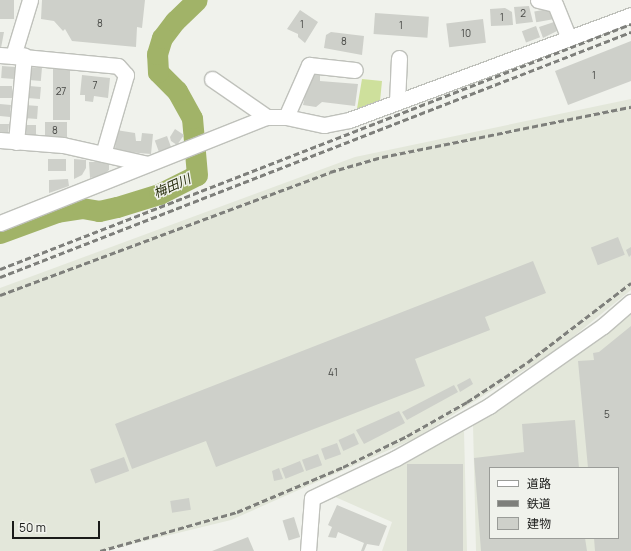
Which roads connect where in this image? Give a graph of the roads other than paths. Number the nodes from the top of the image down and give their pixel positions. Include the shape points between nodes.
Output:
1 (30, 0) edge
2 (538, 0) edge
3 (631, 15) edge
4 (569, 38) junction
5 (12, 55) edge
6 (399, 58) dead end
7 (355, 70) dead end
8 (212, 79) dead end
9 (397, 102) junction
10 (267, 117) junction
11 (286, 117) junction
12 (0, 140) edge
13 (16, 142) junction
14 (103, 154) junction
15 (147, 164) junction
16 (0, 223) edge
17 (631, 302) edge
18 (308, 551) edge

1 - 5 street
2 - 4 street via 556,4
3 - 4 street
4 - 9 street
5 - 13 street
5 - 14 street via 118,66 126,75
6 - 9 street
7 - 11 street via 309,65
8 - 10 street
9 - 11 street via 349,120 324,125
10 - 11 street
10 - 15 street
12 - 13 street
13 - 14 street via 63,145
14 - 15 street
15 - 16 street
17 - 18 street via 603,326 489,406 396,458 312,498

